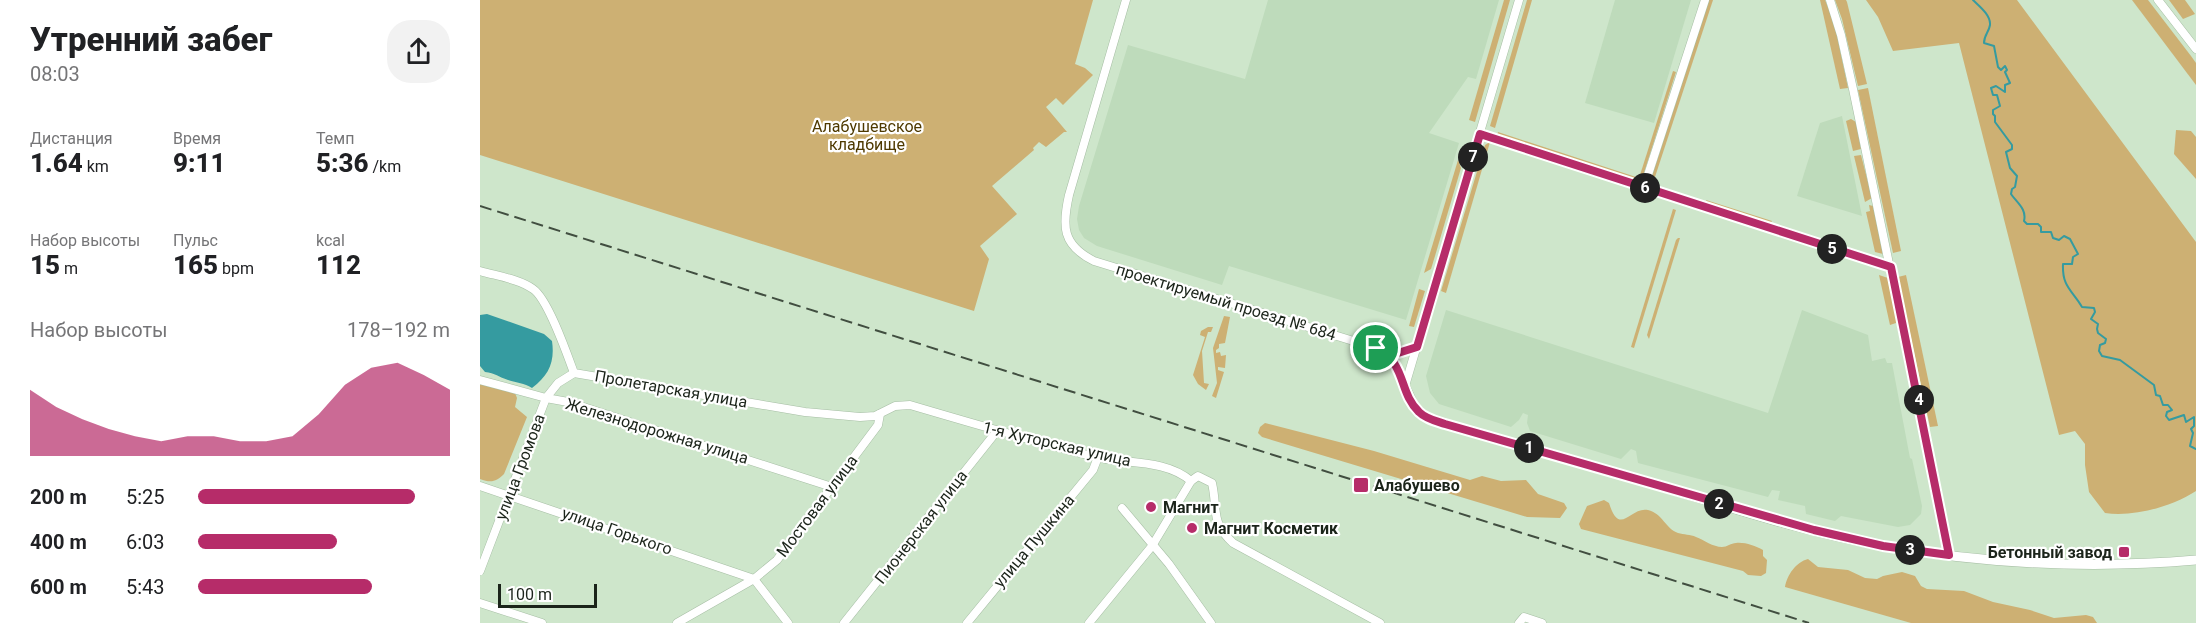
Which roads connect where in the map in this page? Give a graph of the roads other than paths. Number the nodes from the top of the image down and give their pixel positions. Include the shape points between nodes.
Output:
1 (1126, 0) edge
2 (1519, 0) edge
3 (1705, 0) edge
4 (1830, 0) edge
5 (2158, 0) edge
6 (2196, 49) edge
7 (1480, 134) junction
8 (1644, 188) junction
9 (1891, 267) junction
10 (480, 271) edge
11 (1417, 347) junction
12 (1376, 348) junction
13 (574, 373) junction
14 (480, 380) edge
15 (1405, 386) junction
16 (546, 398) junction
17 (880, 414) junction
18 (997, 431) junction
19 (1098, 457) junction
20 (1191, 481) junction
21 (480, 486) edge
22 (832, 487) junction
23 (511, 495) junction
24 (1122, 508) dead end
25 (1152, 546) junction
26 (1949, 555) junction
27 (2196, 560) edge
28 (480, 572) edge
29 (754, 579) junction
30 (480, 603) edge
31 (1522, 620) edge
32 (542, 623) edge
33 (677, 623) edge
34 (788, 623) edge
35 (844, 623) edge
36 (967, 623) edge
37 (1089, 623) edge
38 (1211, 623) edge
39 (1380, 623) edge
40 (1542, 623) edge

1 - 12 street, проектируемый проезд № 684 via 1067,204 1064,222 1070,241 1094,261
2 - 7 street
3 - 8 street
4 - 9 street
5 - 6 street
7 - 8 street
7 - 11 street
8 - 9 street
9 - 26 street
10 - 13 street, Пролетарская улица via 536,291 548,307
11 - 12 street via 1398,353
11 - 15 street
12 - 15 street, проектируемый проезд № 684 via 1390,356
13 - 16 street, улица Громова via 558,383
13 - 17 street, Пролетарская улица via 805,412 860,417
14 - 16 street, Железнодорожная улица
15 - 26 street, проектируемый проезд № 684 via 1419,412 1445,424 1805,528 1883,546
16 - 22 street, Железнодорожная улица
16 - 23 street, улица Громова
17 - 18 street, 1-я Хуторская улица via 895,406 910,405
17 - 22 street, Мостовая улица via 878,425
18 - 19 street, 1-я Хуторская улица
18 - 35 street, Пионерская улица
19 - 20 street, 1-я Хуторская улица via 1152,465 1181,473
19 - 36 street, улица Пушкина via 1093,470
20 - 25 street
20 - 39 street, 1-я Хуторская улица via 1198,476 1212,483 1217,523 1233,543
21 - 23 street, улица Горького
22 - 29 street, Мостовая улица via 777,560
23 - 28 street, улица Громова
23 - 29 street, улица Горького
24 - 25 street
25 - 37 street
25 - 38 street
26 - 27 street, проектируемый проезд № 684 via 2067,564
29 - 33 street, Мостовая улица
29 - 34 street
30 - 32 street
31 - 40 street

